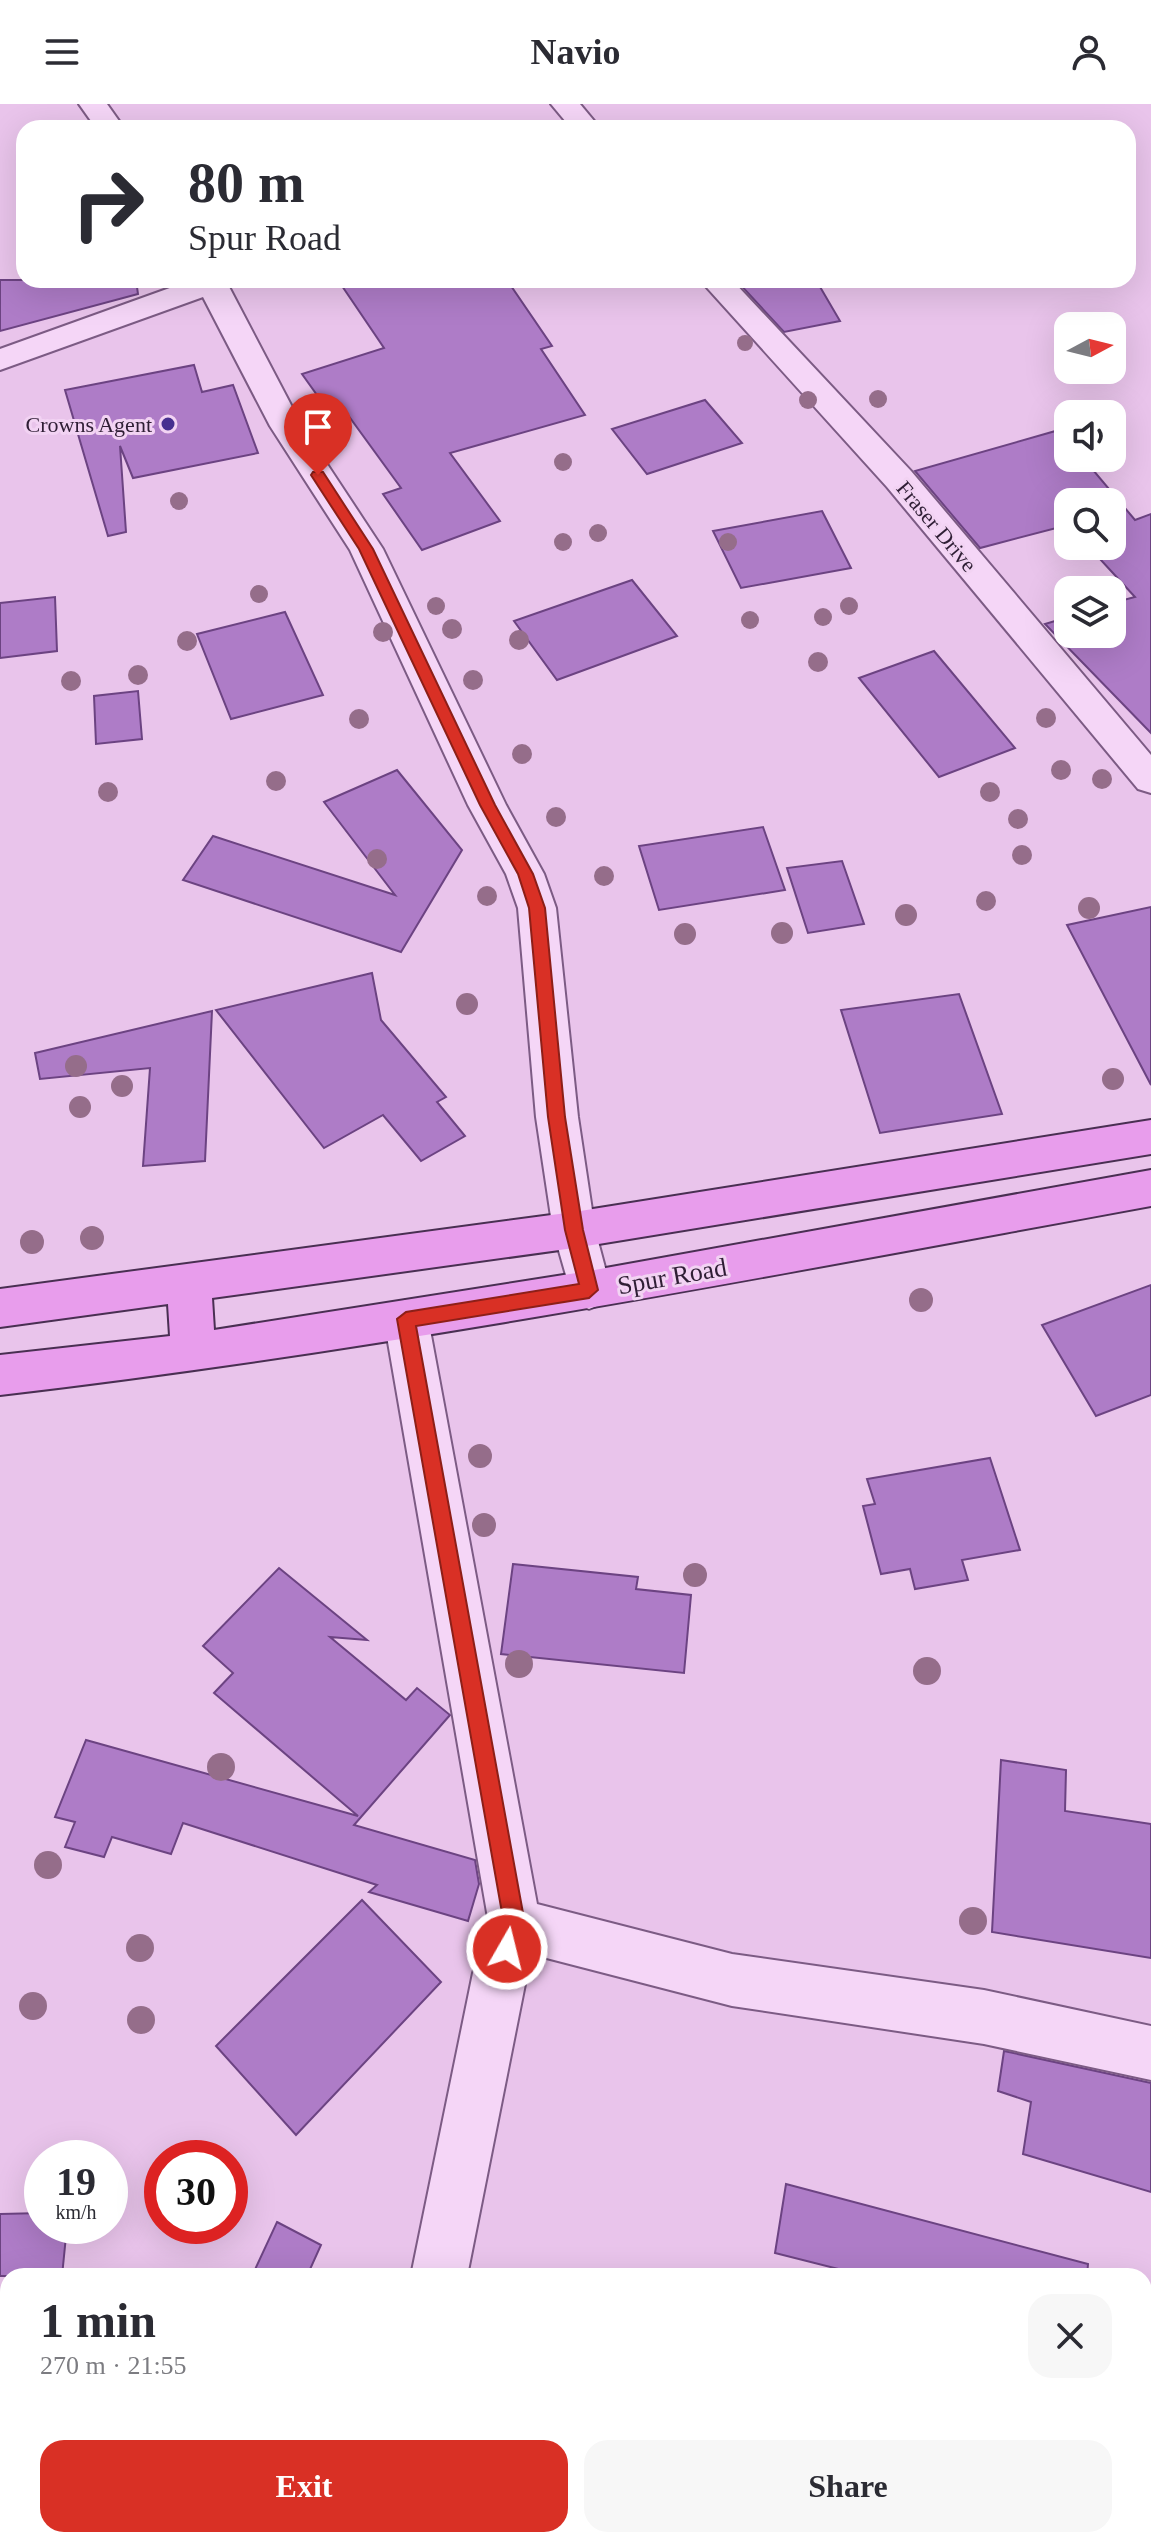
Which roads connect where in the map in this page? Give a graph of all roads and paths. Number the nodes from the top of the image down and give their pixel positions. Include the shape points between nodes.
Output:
1 (565, 104) edge
2 (579, 120) edge
3 (195, 288) edge
4 (214, 288) edge
5 (722, 288) edge
6 (0, 360) edge
7 (1151, 780) edge
8 (1151, 1137) edge
9 (1149, 1191) edge
10 (574, 1230) junction
11 (189, 1281) junction
12 (589, 1290) junction
13 (0, 1308) edge
14 (406, 1319) junction
15 (193, 1353) junction
16 (0, 1375) edge
17 (515, 1924) junction
18 (1151, 2053) edge
19 (441, 2268) edge

1 - 2 street
3 - 6 street
4 - 10 street via 286,426 366,549 525,874 537,908
5 - 7 street, Fraser Drive via 899,479
8 - 10 main road
9 - 12 main road, Spur Road
10 - 11 main road
10 - 12 street
11 - 13 main road
11 - 15 main road
12 - 14 main road, Spur Road
14 - 15 main road, Spur Road
14 - 17 street
15 - 16 main road, Spur Road
17 - 18 street via 732,1980 984,2017
17 - 19 street via 499,1973

